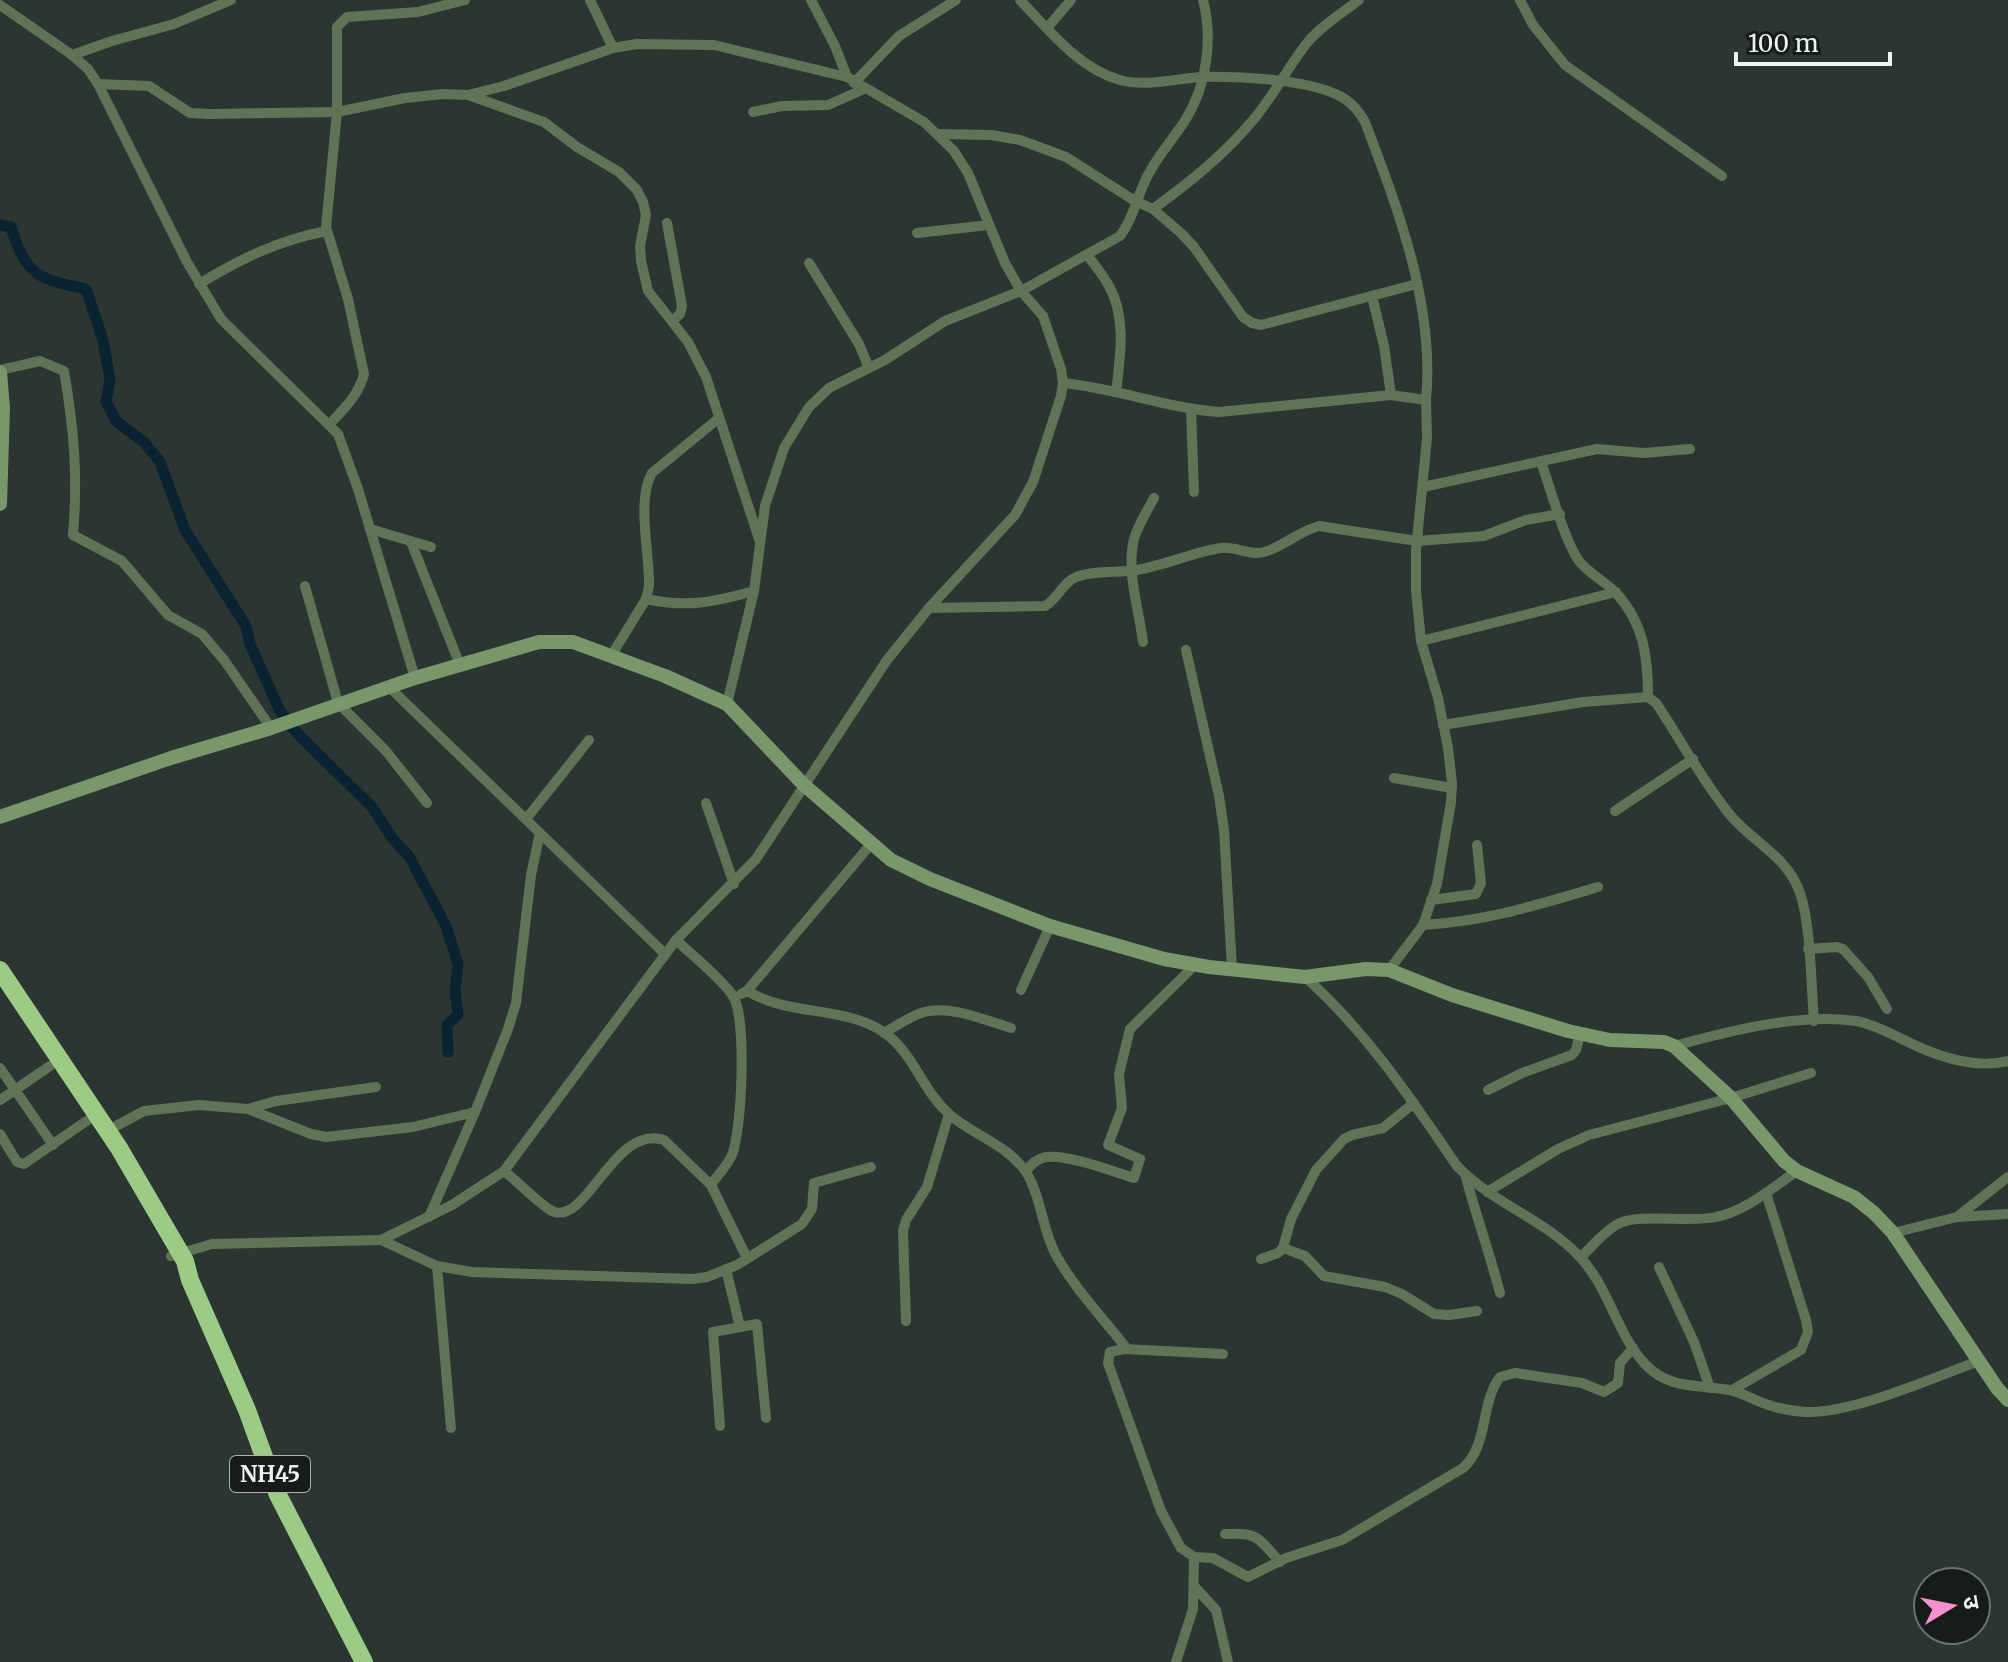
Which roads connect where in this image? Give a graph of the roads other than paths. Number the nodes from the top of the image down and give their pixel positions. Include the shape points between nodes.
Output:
1 (231, 0) edge
2 (465, 0) edge
3 (590, 0) edge
4 (811, 0) edge
5 (956, 0) edge
6 (1020, 0) edge
7 (1071, 0) edge
8 (1203, 0) edge
9 (1359, 0) edge
10 (1520, 0) edge
11 (0, 5) edge
12 (1047, 28) junction
13 (613, 48) junction
14 (72, 55) junction
15 (1203, 77) junction
16 (1282, 82) junction
17 (855, 83) junction
18 (98, 84) junction
19 (468, 95) junction
20 (337, 112) junction
21 (753, 112) dead end
22 (939, 134) junction
23 (1722, 176) dead end
24 (1135, 201) junction
25 (1153, 209) junction
26 (667, 223) dead end
27 (989, 225) junction
28 (327, 231) junction
29 (917, 233) dead end
30 (1087, 255) junction
31 (809, 263) dead end
32 (199, 284) junction
33 (1417, 284) junction
34 (1021, 291) junction
35 (1372, 296) junction
36 (672, 321) junction
37 (869, 368) junction
38 (0, 371) edge
39 (1063, 383) junction
40 (1116, 392) junction
41 (1391, 395) junction
42 (1426, 400) junction
43 (1191, 409) junction
44 (719, 418) junction
45 (330, 424) junction
46 (1690, 449) dead end
47 (1541, 462) junction
48 (1423, 487) junction
49 (1194, 492) dead end
50 (1154, 498) dead end
51 (0, 504) edge
52 (1560, 514) junction
53 (370, 529) junction
54 (1417, 541) junction
55 (411, 542) junction
56 (760, 542) junction
57 (431, 547) dead end
58 (1133, 570) junction
59 (305, 586) dead end
60 (754, 591) junction
61 (1616, 592) junction
62 (646, 599) junction
63 (929, 608) junction
64 (1421, 641) junction
65 (1143, 642) dead end
66 (1186, 650) dead end
67 (611, 656) junction
68 (460, 665) junction
69 (415, 678) junction
70 (389, 687) junction
71 (1648, 697) junction
72 (338, 703) junction
73 (727, 704) junction
74 (1443, 725) junction
75 (271, 728) junction
76 (589, 740) dead end
77 (1693, 759) junction
78 (1394, 778) dead end
79 (804, 785) junction
80 (1452, 788) junction
81 (427, 803) dead end
82 (706, 803) dead end
83 (1615, 811) dead end
84 (0, 817) edge
85 (526, 819) junction
86 (540, 833) junction
87 (871, 844) junction
88 (1477, 845) dead end
89 (734, 884) junction
90 (1598, 887) dead end
91 (1431, 900) junction
92 (1423, 925) junction
93 (1050, 926) junction
94 (676, 940) junction
95 (1808, 949) junction
96 (665, 954) junction
97 (1196, 964) junction
98 (1232, 969) junction
99 (0, 970) edge
100 (1389, 970) junction
101 (1305, 977) junction
102 (1021, 990) dead end
103 (747, 991) junction
104 (0, 992) edge
105 (734, 998) junction
106 (1887, 1009) dead end
107 (1814, 1021) junction
108 (1011, 1028) dead end
109 (884, 1033) junction
110 (1580, 1034) junction
111 (1674, 1046) junction
112 (2008, 1061) edge
113 (50, 1066) junction
114 (0, 1068) edge
115 (1811, 1073) dead end
116 (376, 1087) dead end
117 (15, 1090) junction
118 (1488, 1090) dead end
119 (1731, 1098) junction
120 (0, 1100) edge
121 (1414, 1103) junction
122 (248, 1109) junction
123 (475, 1112) junction
124 (949, 1114) junction
125 (88, 1120) junction
126 (107, 1131) junction
127 (0, 1134) edge
128 (53, 1145) junction
129 (871, 1167) dead end
130 (504, 1171) junction
131 (1797, 1171) junction
132 (1026, 1172) junction
133 (1466, 1175) junction
134 (2008, 1177) edge
135 (711, 1185) junction
136 (1487, 1192) junction
137 (1766, 1193) junction
138 (2008, 1214) edge
139 (429, 1217) junction
140 (1957, 1217) junction
141 (1893, 1233) junction
142 (381, 1240) junction
143 (1283, 1248) junction
144 (175, 1254) junction
145 (1581, 1257) junction
146 (747, 1258) junction
147 (1261, 1259) dead end
148 (437, 1266) junction
149 (1659, 1267) dead end
150 (726, 1269) junction
151 (1500, 1293) dead end
152 (1477, 1311) dead end
153 (906, 1321) dead end
154 (740, 1327) junction
155 (1633, 1348) junction
156 (1127, 1349) junction
157 (1223, 1354) dead end
158 (1979, 1361) junction
159 (1710, 1388) junction
160 (1732, 1390) junction
161 (2008, 1400) edge
162 (766, 1418) dead end
163 (720, 1426) dead end
164 (451, 1428) dead end
165 (1225, 1534) dead end
166 (1194, 1557) junction
167 (1280, 1562) junction
168 (1194, 1586) junction
169 (364, 1662) edge
170 (1176, 1662) edge
171 (1228, 1662) edge

1 - 14 street via 174,24
2 - 20 street via 418,12 340,21
3 - 13 street
4 - 17 street
5 - 17 street via 899,36
6 - 12 street
7 - 12 street
8 - 15 street via 1209,29
9 - 16 street via 1307,43
10 - 23 street via 1565,65
11 - 14 street
12 - 15 street via 1078,57 1124,81
13 - 17 street via 714,45
13 - 19 street
14 - 18 street
15 - 16 street
15 - 24 street via 1188,117 1156,160
16 - 25 street via 1218,157
16 - 33 street via 1329,91 1357,109 1398,208
17 - 21 street via 828,105
17 - 22 street
18 - 20 street via 149,86 197,113
18 - 32 street
19 - 20 street via 405,98
19 - 36 street via 544,122 637,190 646,215 640,246 644,276 656,304
20 - 28 street
22 - 24 street via 991,135 1045,148
22 - 27 street via 968,173
24 - 25 street
24 - 30 street via 1120,236
25 - 35 street via 1194,247 1252,323
26 - 36 street via 682,306
27 - 29 street
27 - 34 street
28 - 32 street via 272,245
28 - 45 street via 364,374 361,386
30 - 34 street
30 - 40 street via 1115,301 1121,338
31 - 37 street
32 - 45 street via 239,339
33 - 35 street
33 - 42 street via 1425,335
34 - 37 street via 945,321
34 - 39 street via 1043,316
35 - 41 street
36 - 44 street via 706,377
37 - 56 street via 829,388 792,431 770,491
38 - 51 street
38 - 75 street via 40,361 64,371 77,473 73,535 122,561 168,615 202,634
39 - 40 street
39 - 63 street via 1044,454 1024,501
40 - 43 street
41 - 42 street
41 - 43 street via 1219,412
42 - 48 street
43 - 49 street
44 - 56 street
44 - 62 street via 648,479
45 - 53 street via 344,446
46 - 47 street via 1597,449
47 - 48 street
47 - 52 street
48 - 54 street
50 - 58 street via 1134,542
52 - 54 street via 1484,536
52 - 61 street via 1578,559
53 - 55 street
53 - 69 street
54 - 58 street via 1319,526 1268,551 1218,548
54 - 64 street
55 - 57 street
55 - 68 street
56 - 60 street
58 - 63 street via 1075,577 1045,606
58 - 65 street
59 - 72 street
60 - 62 street via 682,606
60 - 73 street
61 - 64 street
61 - 71 street via 1644,640
62 - 67 street
63 - 79 street via 887,660
64 - 74 street
66 - 98 street via 1224,830
67 - 68 street via 554,641
67 - 73 street
68 - 69 street
69 - 70 street
70 - 72 street
70 - 85 street
71 - 74 street
71 - 77 street
72 - 75 street
72 - 81 street
73 - 79 street
74 - 80 street
75 - 84 street
76 - 85 street
77 - 83 street
77 - 95 street via 1734,819 1787,867 1800,892
78 - 80 street
79 - 87 street
79 - 89 street
80 - 91 street
82 - 89 street
85 - 86 street
86 - 96 street
86 - 123 street via 516,1003
87 - 93 street via 930,879
87 - 103 street
88 - 91 street via 1481,883 1476,894
89 - 94 street
90 - 92 street via 1493,917
91 - 92 street
92 - 100 street
93 - 97 street
93 - 102 street
94 - 96 street
94 - 105 street
95 - 106 street via 1843,949
95 - 107 street
96 - 130 street
97 - 98 street
97 - 132 street via 1130,1029 1119,1074 1122,1108 1108,1145 1140,1159 1134,1178 1046,1157
98 - 101 street
99 - 126 highway, NH45
100 - 101 street
100 - 110 street
101 - 121 street via 1342,1012
103 - 105 street
103 - 109 street via 777,1005 845,1016
104 - 113 highway, NH45
105 - 135 street via 743,1058 735,1142
107 - 111 street via 1743,1028
107 - 112 street via 1858,1021 1971,1063
108 - 109 street via 935,1011
109 - 124 street
110 - 111 street
110 - 118 street via 1572,1055
111 - 119 street
113 - 117 street
113 - 125 highway, NH45
114 - 117 street
115 - 119 street
116 - 122 street
117 - 120 street
117 - 128 street
119 - 131 street
119 - 136 street via 1589,1135
121 - 133 street
121 - 143 street via 1383,1128 1344,1139 1316,1170
122 - 123 street via 326,1137 413,1127
122 - 126 street via 158,1108
123 - 139 street
124 - 132 street
124 - 153 street via 927,1187 903,1231
125 - 128 street
125 - 144 highway, NH45
126 - 144 highway, NH45
127 - 128 street via 19,1164
129 - 146 street via 814,1183 812,1209 802,1224
130 - 135 street via 552,1211 569,1213 620,1155 656,1137
130 - 139 street
131 - 137 street
131 - 141 street via 1854,1197
132 - 156 street via 1057,1257
133 - 136 street
133 - 151 street
134 - 140 street
135 - 146 street
136 - 145 street
137 - 145 street via 1713,1218 1619,1223
137 - 160 street via 1806,1320 1806,1343
138 - 140 street
139 - 142 street
140 - 141 street
141 - 158 street
142 - 144 street via 212,1244
142 - 148 street
143 - 147 street
143 - 152 street via 1305,1256 1324,1276 1385,1287 1434,1314
144 - 169 highway, NH45 via 208,1316 278,1495
145 - 155 street
146 - 150 street
148 - 150 street via 636,1279 693,1279
148 - 164 street
149 - 159 street
150 - 154 street
154 - 162 street via 757,1324
154 - 163 street via 713,1332
155 - 159 street via 1662,1378
155 - 167 street via 1620,1363 1616,1386 1604,1392 1582,1383 1515,1373 1500,1377 1475,1454 1463,1468 1342,1540
156 - 157 street
156 - 166 street via 1110,1352 1110,1376 1161,1511 1181,1548
158 - 160 street via 1833,1410 1783,1409
158 - 161 street
159 - 160 street
165 - 167 street via 1251,1534
166 - 167 street via 1213,1558 1248,1577
166 - 168 street
168 - 170 street via 1193,1609
168 - 171 street via 1216,1610

